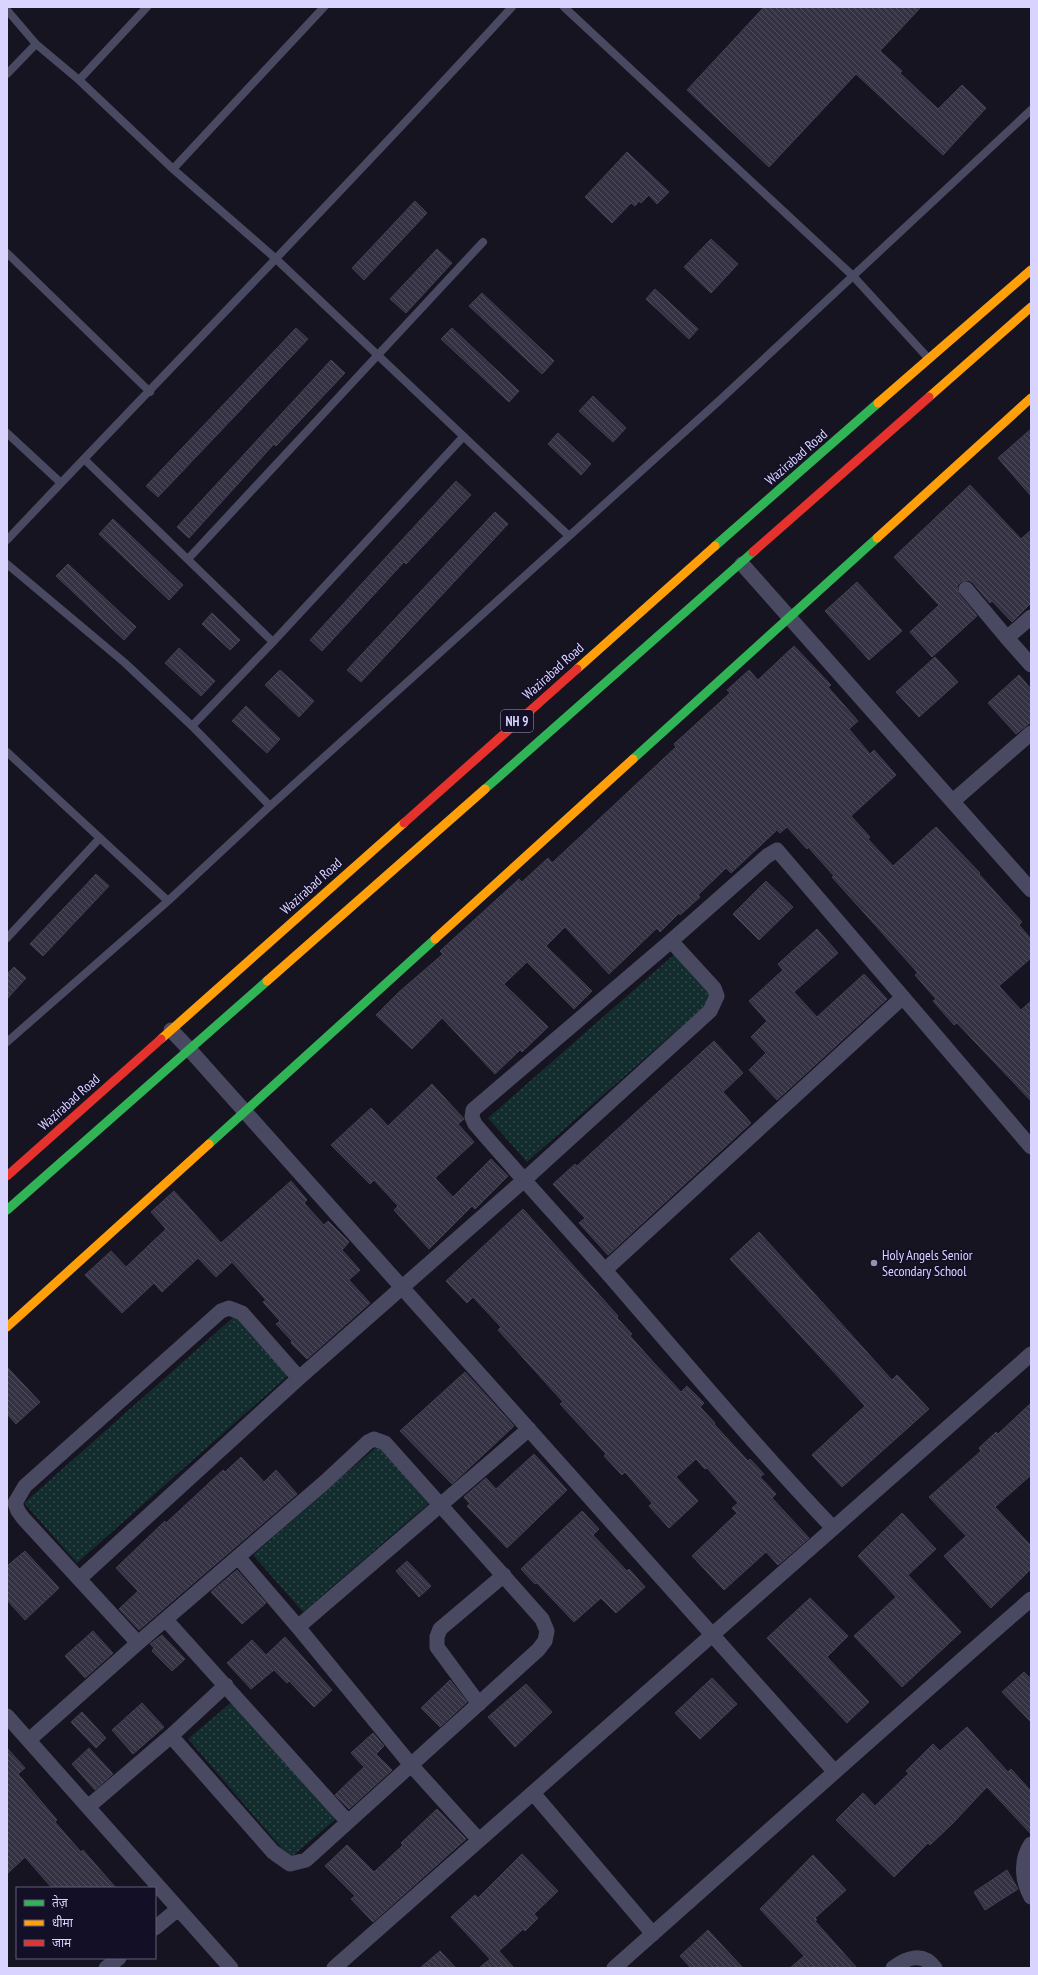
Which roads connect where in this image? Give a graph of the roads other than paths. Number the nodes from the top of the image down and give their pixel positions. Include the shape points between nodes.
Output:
1 (147, 7) edge
2 (324, 7) edge
3 (512, 7) edge
4 (564, 7) edge
5 (7, 10) edge
6 (36, 44) junction
7 (7, 74) edge
8 (79, 80) junction
9 (1031, 110) edge
10 (173, 169) junction
11 (483, 242) dead end
12 (7, 253) edge
13 (275, 258) junction
14 (1031, 270) edge
15 (853, 276) junction
16 (1031, 307) edge
17 (378, 356) junction
18 (930, 360) junction
19 (150, 392) junction
20 (1031, 398) edge
21 (7, 433) edge
22 (464, 437) junction
23 (84, 459) junction
24 (61, 483) junction
25 (569, 536) junction
26 (7, 540) edge
27 (188, 559) junction
28 (7, 564) edge
29 (742, 564) junction
30 (966, 589) dead end
31 (789, 617) junction
32 (1031, 617) edge
33 (1007, 638) junction
34 (273, 642) junction
35 (1031, 665) edge
36 (192, 726) junction
37 (1031, 733) edge
38 (7, 752) edge
39 (952, 801) junction
40 (270, 806) junction
41 (100, 838) junction
42 (1031, 890) edge
43 (168, 901) junction
44 (7, 938) edge
45 (671, 941) junction
46 (903, 997) junction
47 (171, 1030) junction
48 (7, 1042) edge
49 (189, 1048) junction
50 (245, 1111) junction
51 (1031, 1147) edge
52 (7, 1176) edge
53 (523, 1182) junction
54 (7, 1210) edge
55 (605, 1270) junction
56 (402, 1287) junction
57 (7, 1327) edge
58 (1031, 1354) edge
59 (299, 1378) junction
60 (529, 1430) junction
61 (440, 1505) junction
62 (833, 1528) junction
63 (238, 1557) junction
64 (504, 1575) junction
65 (80, 1578) junction
66 (1031, 1599) edge
67 (166, 1620) junction
68 (298, 1627) junction
69 (712, 1635) junction
70 (138, 1643) junction
71 (226, 1685) junction
72 (479, 1704) junction
73 (7, 1716) edge
74 (172, 1736) junction
75 (29, 1740) junction
76 (411, 1765) junction
77 (834, 1771) junction
78 (533, 1793) junction
79 (88, 1807) junction
80 (348, 1822) junction
81 (479, 1840) junction
82 (1031, 1844) edge
83 (1031, 1897) edge
84 (178, 1909) junction
85 (156, 1927) edge
86 (653, 1934) junction
87 (117, 1959) edge
88 (106, 1968) edge
89 (231, 1968) edge
90 (334, 1968) edge
91 (614, 1968) edge
92 (893, 1968) edge
93 (935, 1968) edge

1 - 8 lane
2 - 10 lane
3 - 13 lane
4 - 15 lane
5 - 6 lane
6 - 7 lane
6 - 8 lane
8 - 10 lane
9 - 15 lane
10 - 13 lane
11 - 17 lane
12 - 19 lane
13 - 17 lane
13 - 19 lane
14 - 18 main road, Wazirabad Road / NH 9
15 - 18 lane
15 - 25 lane
16 - 29 main road, NH 9
17 - 22 lane
17 - 27 lane
18 - 47 main road, Wazirabad Road / NH 9 via 721,541
19 - 23 lane
20 - 31 main road
21 - 24 lane
22 - 25 lane
22 - 34 lane
23 - 24 lane
23 - 27 lane
24 - 26 lane
25 - 40 lane
27 - 34 lane
28 - 36 lane via 125,663
29 - 31 street
29 - 49 main road, NH 9
30 - 33 street
31 - 39 street
31 - 50 main road
32 - 33 street
33 - 35 street
34 - 36 lane
36 - 40 lane
37 - 39 street
38 - 41 lane
39 - 42 street
40 - 43 lane
41 - 43 lane
41 - 44 lane
43 - 48 lane
45 - 46 street via 777,850
45 - 53 street via 714,988 717,996 710,1011
45 - 53 street via 473,1110 475,1124
46 - 51 street
46 - 55 street
47 - 49 street
47 - 52 main road, Wazirabad Road / NH 9
49 - 50 street
49 - 54 main road, NH 9
50 - 56 street
50 - 57 main road
53 - 55 street
53 - 56 street
55 - 62 street via 788,1481
56 - 59 street
56 - 60 street
58 - 62 street
59 - 65 street
59 - 65 street via 242,1313 229,1308 221,1311 25,1486 16,1502 18,1511
60 - 61 street
60 - 69 street
61 - 63 street via 385,1443 374,1439
61 - 64 street
61 - 68 street
62 - 69 street
63 - 67 street
63 - 68 street
64 - 72 street via 542,1619 547,1631 545,1642
64 - 72 street via 440,1629 437,1637 437,1647
65 - 70 street
66 - 77 street
67 - 70 street
67 - 71 street
68 - 76 street
69 - 77 street
69 - 78 street
70 - 75 street
71 - 74 street
71 - 80 street
72 - 76 street
73 - 75 street
74 - 79 street
74 - 80 street via 273,1852 290,1864 306,1860
75 - 79 street
76 - 80 street
76 - 81 street
77 - 86 street
78 - 81 street
78 - 86 street
79 - 84 street
81 - 90 street
82 - 83 street via 1023,1863 1024,1876
84 - 85 street
84 - 89 street
86 - 91 street
87 - 88 street
92 - 93 street via 903,1960 914,1957 924,1958

